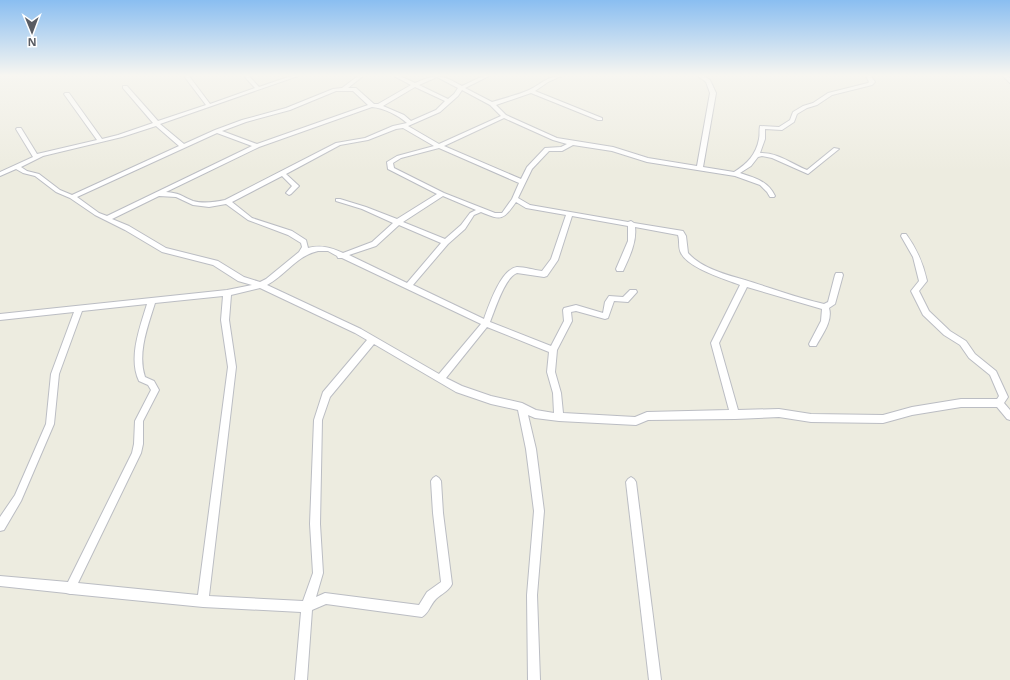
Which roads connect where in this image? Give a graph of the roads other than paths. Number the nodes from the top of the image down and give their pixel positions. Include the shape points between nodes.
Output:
1 (77, 108) edge
2 (143, 108) edge
3 (204, 108) edge
4 (291, 108) edge
5 (370, 108) edge
6 (380, 108) edge
7 (441, 108) edge
8 (496, 108) edge
9 (572, 108) edge
10 (710, 108) edge
11 (804, 108) edge
12 (504, 116) junction
13 (600, 119) dead end
14 (157, 124) junction
15 (407, 125) junction
16 (19, 129) dead end
17 (217, 131) junction
18 (100, 140) junction
19 (572, 144) junction
20 (183, 146) junction
21 (257, 146) junction
22 (439, 146) junction
23 (836, 149) dead end
24 (756, 156) junction
25 (36, 157) junction
26 (16, 166) junction
27 (700, 168) junction
28 (282, 173) junction
29 (0, 174) edge
30 (735, 174) junction
31 (522, 182) junction
32 (289, 193) dead end
33 (160, 194) junction
34 (442, 194) junction
35 (72, 196) junction
36 (772, 196) dead end
37 (515, 199) junction
38 (338, 200) dead end
39 (228, 202) junction
40 (481, 210) junction
41 (570, 214) junction
42 (108, 218) junction
43 (398, 222) junction
44 (631, 224) junction
45 (904, 236) dead end
46 (446, 242) junction
47 (302, 254) junction
48 (340, 256) junction
49 (620, 268) dead end
50 (839, 275) dead end
51 (745, 283) junction
52 (261, 285) junction
53 (408, 286) junction
54 (633, 292) dead end
55 (227, 293) junction
56 (152, 301) junction
57 (825, 307) junction
58 (79, 309) junction
59 (0, 317) edge
60 (486, 322) junction
61 (373, 339) junction
62 (813, 344) dead end
63 (553, 350) junction
64 (440, 380) junction
65 (999, 403) junction
66 (522, 407) junction
67 (736, 415) junction
68 (1010, 416) edge
69 (559, 417) junction
70 (436, 480) dead end
71 (631, 482) dead end
72 (0, 526) edge
73 (0, 581) edge
74 (70, 589) junction
75 (202, 602) junction
76 (307, 607) junction
77 (301, 680) edge
78 (534, 680) edge
79 (655, 680) edge

1 - 18 street
2 - 14 street
3 - 14 street
4 - 17 street
5 - 21 street
6 - 15 street via 402,116
7 - 15 street
8 - 12 street
9 - 13 street
10 - 27 street
11 - 24 street via 795,113 792,121 780,129 762,127 762,139
12 - 19 street via 529,129
12 - 22 street
14 - 18 street
14 - 20 street
15 - 22 street
15 - 28 street via 366,139 338,144
16 - 25 street
17 - 20 street
17 - 21 street
18 - 25 street
19 - 27 street via 613,149 647,160
19 - 31 street via 562,149 547,149 529,168
20 - 35 street
21 - 33 street
22 - 31 street
22 - 34 street via 399,157 389,165 391,169
23 - 24 street via 808,172 767,154
24 - 30 street via 749,165
25 - 26 street
26 - 29 street
26 - 35 street via 37,175 58,191
27 - 30 street
28 - 32 street via 296,186
28 - 39 street
30 - 36 street via 757,180 770,189
31 - 37 street
33 - 39 street via 177,195 193,203 209,205
33 - 42 street
34 - 40 street
34 - 43 street
35 - 42 street via 97,214
37 - 40 street via 500,216
37 - 41 street via 528,206
38 - 43 street
39 - 47 street via 250,219 304,242
40 - 46 street via 472,214 464,227
41 - 44 street
41 - 60 street via 554,260 546,272 541,275 517,270 510,272
42 - 52 street via 164,250 215,263 242,279
43 - 46 street
43 - 48 street via 374,244
44 - 49 street via 633,231 630,251
44 - 51 street via 681,232 683,250 687,256 702,266
45 - 65 street via 919,261 923,281 915,291 926,313 947,333 963,343 972,356 993,373 1004,397
46 - 53 street
47 - 48 street via 314,248 322,248
47 - 52 street
48 - 53 street
50 - 57 street via 831,304
51 - 57 street
51 - 67 street via 715,343
52 - 55 street
52 - 61 street
53 - 60 street
54 - 63 street via 625,300 612,298 605,316 576,308 567,310 568,321
55 - 56 street
55 - 75 street via 224,320 232,367
56 - 58 street
56 - 74 street via 140,341 139,370 142,379 154,386 154,394 139,423 138,446 132,462
57 - 62 street via 826,317
58 - 59 street
58 - 72 street via 55,374 50,424 18,498
60 - 63 street
60 - 64 street
61 - 64 street
61 - 76 street via 326,395 318,420 315,524 318,573
63 - 69 street via 551,372 557,394
64 - 66 street via 491,400
65 - 67 street via 961,403 912,411 883,419 811,418 779,413
65 - 68 street
66 - 69 street via 535,414
66 - 78 street via 531,448 539,511 532,595
67 - 69 street via 647,416 636,421
70 - 76 street via 447,584 431,596 422,611 325,598
71 - 79 street
73 - 74 street
74 - 75 street
75 - 76 street
76 - 77 street

